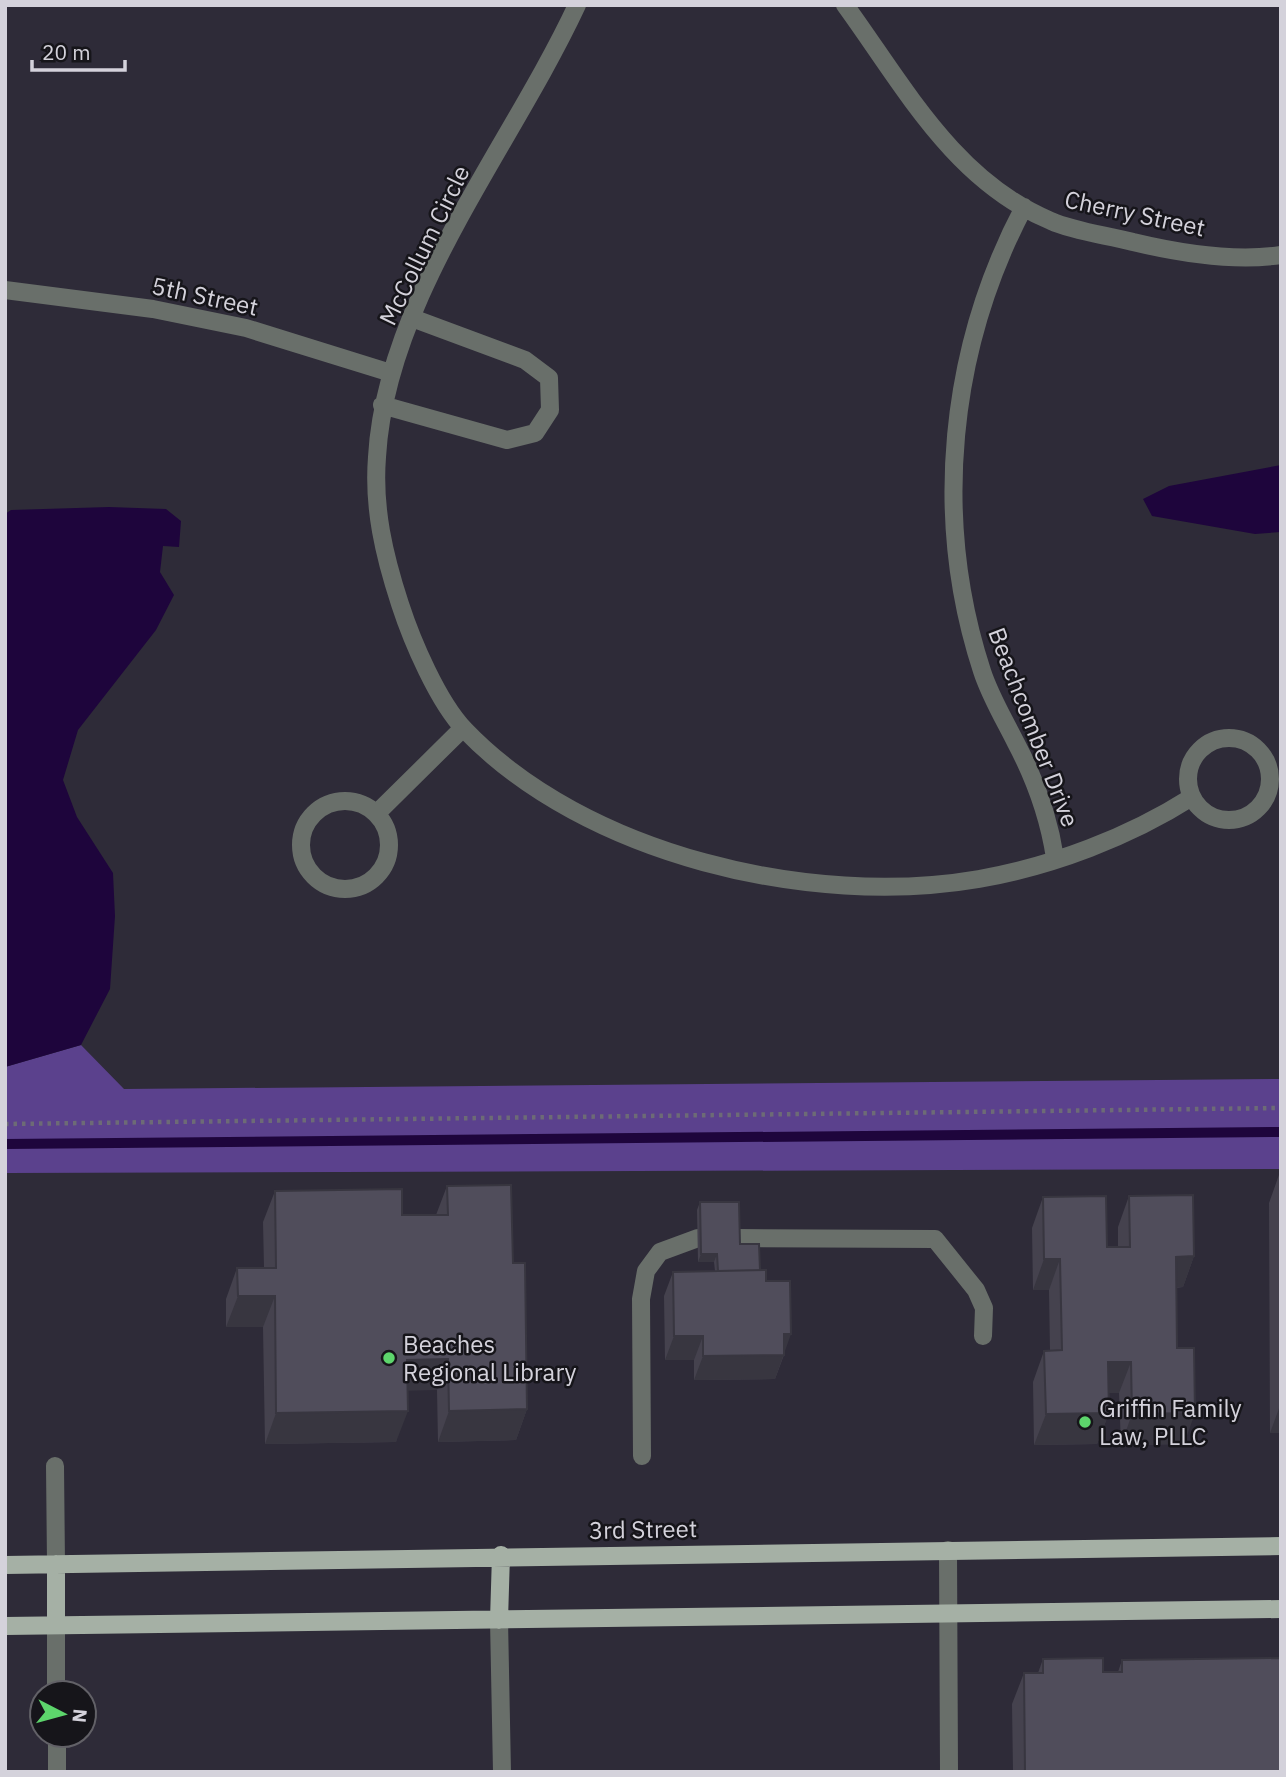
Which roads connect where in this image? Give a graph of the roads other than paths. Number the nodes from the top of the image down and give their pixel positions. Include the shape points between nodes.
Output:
1 (577, 5) edge
2 (845, 5) edge
3 (1024, 207) junction
4 (1281, 255) edge
5 (5, 290) edge
6 (412, 318) junction
7 (391, 373) junction
8 (382, 405) junction
9 (463, 728) junction
10 (1192, 797) junction
11 (376, 814) junction
12 (1055, 858) junction
13 (698, 1238) edge
14 (736, 1238) edge
15 (983, 1336) dead end
16 (642, 1456) dead end
17 (55, 1466) dead end
18 (1281, 1546) edge
19 (948, 1550) junction
20 (501, 1555) junction
21 (5, 1564) edge
22 (56, 1564) junction
23 (1281, 1609) edge
24 (948, 1615) junction
25 (499, 1620) junction
26 (56, 1625) junction
27 (5, 1626) edge
28 (56, 1679) edge
29 (57, 1749) edge
30 (57, 1772) edge
31 (502, 1772) edge
32 (949, 1772) edge

1 - 6 street, McCollum Circle via 428,280
2 - 3 street, Cherry Street via 926,121 986,183
3 - 4 street, Cherry Street via 1052,222 1153,246 1213,255
3 - 12 street, Beachcomber Drive via 999,253 966,359 953,448 956,537 967,618 982,673 1038,792
5 - 7 street, 5th Street via 153,309 246,328
6 - 7 street, McCollum Circle
6 - 8 street via 525,360 549,378 550,410 535,433 507,440
7 - 8 street, McCollum Circle
8 - 9 street, McCollum Circle via 376,494 384,554 412,639
9 - 11 street
9 - 12 street, McCollum Circle via 512,771 584,815 709,864 809,882 871,886 980,878
10 - 10 street via 1216,819 1234,821 1250,816 1265,802 1270,787 1267,761 1252,745 1233,738 1216,740 1197,753 1190,766
10 - 12 street, McCollum Circle via 1101,844
11 - 11 street via 388,835 388,856 377,876 358,888 337,889 317,879 301,852 301,837 311,817 338,802 353,802
13 - 16 street via 660,1252 646,1271 641,1299
14 - 15 street via 935,1239 976,1290 984,1308
17 - 22 street
18 - 19 main road, 3rd Street
19 - 20 main road, 3rd Street
19 - 24 street
20 - 22 main road, 3rd Street
20 - 25 main road
21 - 22 main road, 3rd Street
22 - 26 main road
23 - 24 main road
24 - 25 main road
24 - 32 street
25 - 26 main road
25 - 31 street
26 - 27 main road
26 - 28 street
29 - 30 street

